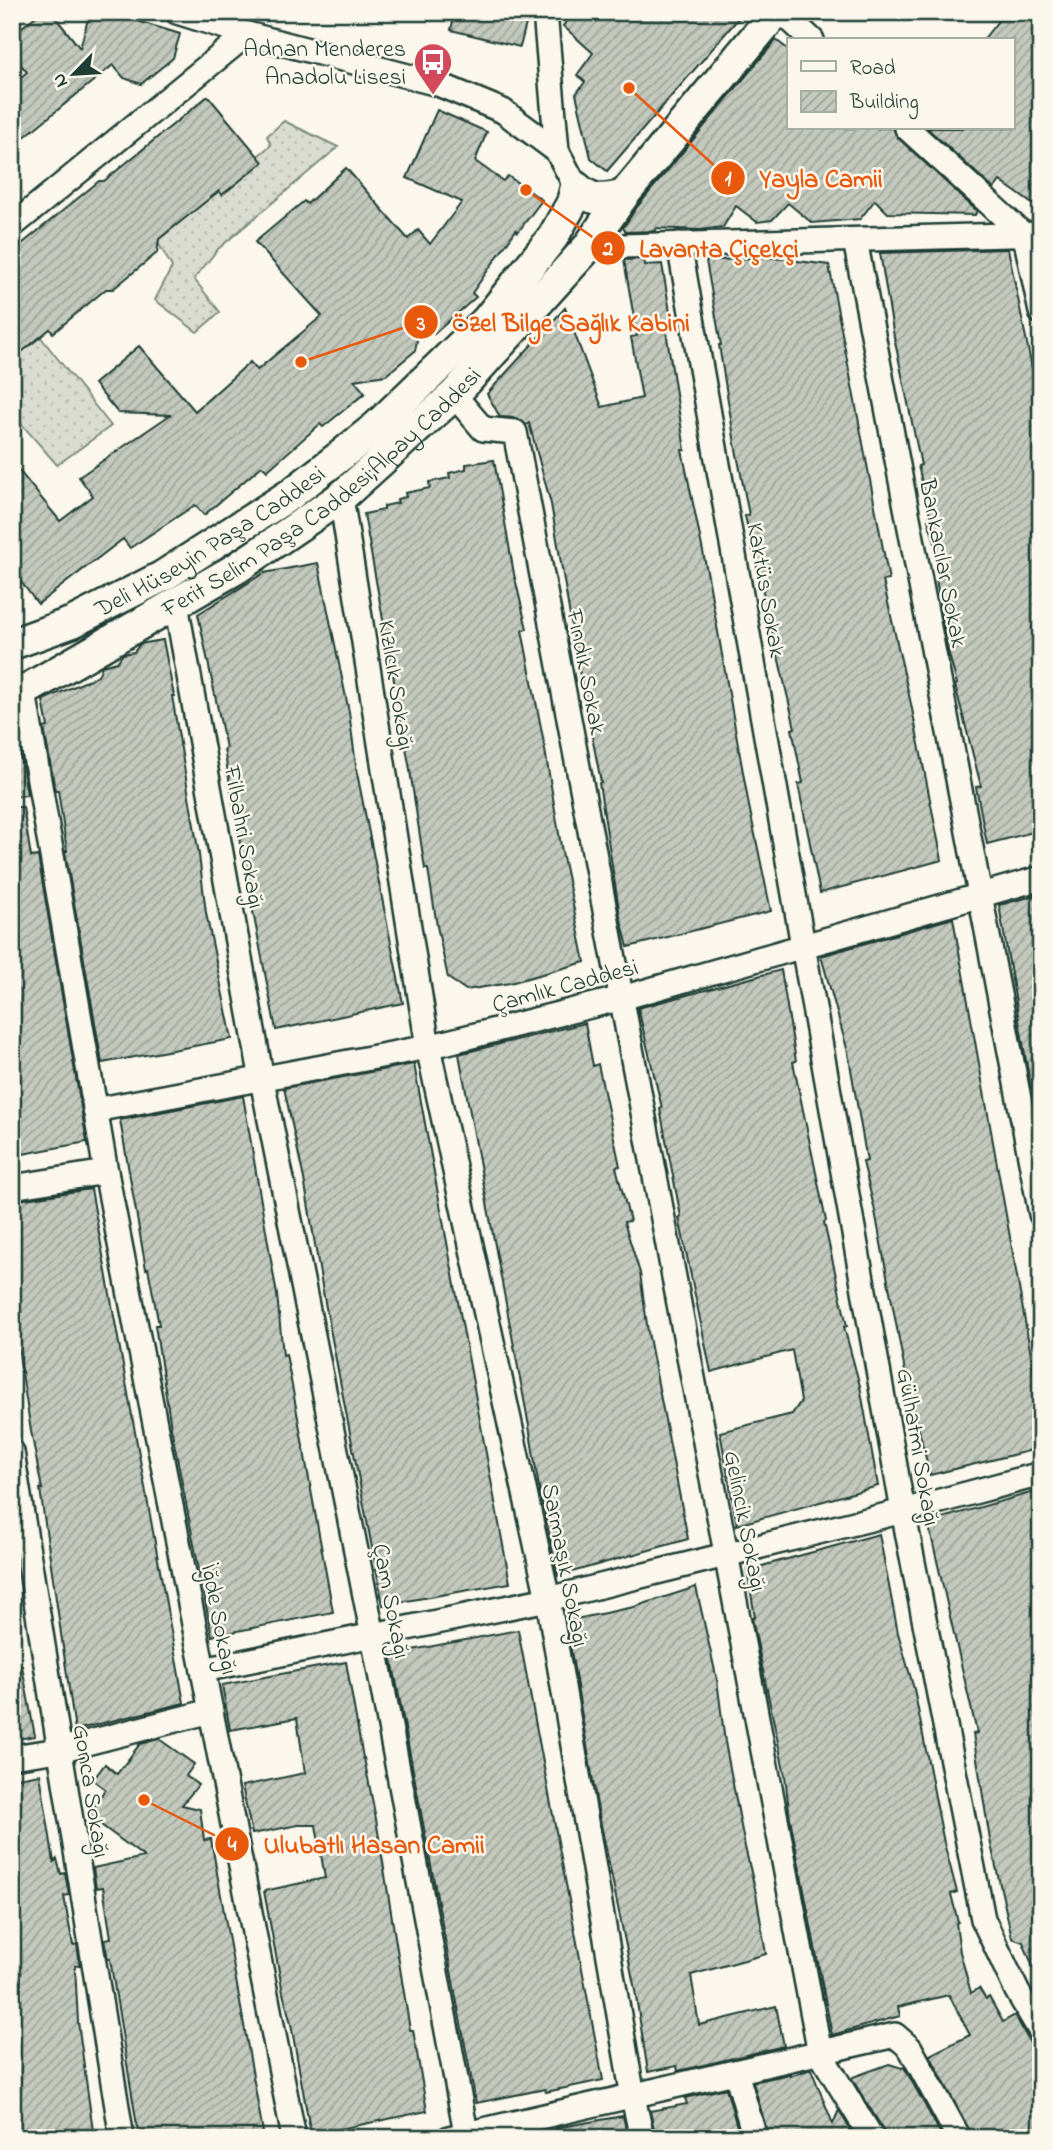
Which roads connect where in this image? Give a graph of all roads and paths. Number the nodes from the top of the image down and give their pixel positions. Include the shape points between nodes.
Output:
1 (177, 12) edge
2 (545, 12) edge
3 (776, 12) edge
4 (782, 12) edge
5 (247, 34) junction
6 (811, 38) edge
7 (910, 130) edge
8 (557, 151) junction
9 (576, 187) junction
10 (623, 196) junction
11 (12, 226) edge
12 (1033, 235) edge
13 (855, 240) junction
14 (678, 244) junction
15 (588, 247) junction
16 (1041, 312) edge
17 (454, 395) junction
18 (319, 472) junction
19 (341, 497) junction
20 (176, 604) junction
21 (13, 644) edge
22 (18, 695) edge
23 (1041, 878) edge
24 (981, 895) junction
25 (804, 945) junction
26 (622, 998) junction
27 (428, 1047) junction
28 (262, 1080) junction
29 (95, 1110) junction
30 (106, 1172) junction
31 (12, 1187) edge
32 (1041, 1214) edge
33 (12, 1452) edge
34 (1041, 1474) edge
35 (903, 1511) junction
36 (725, 1556) junction
37 (548, 1599) junction
38 (373, 1636) junction
39 (203, 1670) junction
40 (211, 1712) junction
41 (59, 1750) junction
42 (12, 1757) edge
43 (1041, 2032) edge
44 (820, 2053) junction
45 (736, 2072) junction
46 (633, 2097) junction
47 (525, 2129) edge
48 (460, 2137) edge
49 (122, 2138) edge
50 (294, 2138) edge
51 (642, 2138) edge
52 (755, 2138) edge
53 (872, 2138) edge
54 (958, 2138) edge

1 - 5 street
2 - 8 street
3 - 10 main road, Ferit Selim Paşa Caddesi;Alpay Caddesi
4 - 6 street
5 - 8 street via 438,84 503,111
5 - 11 street
7 - 12 street
8 - 9 street
9 - 10 main road via 586,196 604,200
9 - 18 main road, Deli Hüseyin Paşa Caddesi via 553,237 487,320 377,426
10 - 15 main road, Ferit Selim Paşa Caddesi;Alpay Caddesi
12 - 13 street
12 - 16 street
13 - 14 street
13 - 24 street, Bankacılar Sokak
14 - 15 street
14 - 25 street, Kaktüs Sokak
15 - 17 main road, Ferit Selim Paşa Caddesi;Alpay Caddesi
17 - 19 main road, Ferit Selim Paşa Caddesi;Alpay Caddesi
17 - 26 street, Fındık Sokak via 483,429 515,432
18 - 19 main road
18 - 21 main road, Deli Hüseyin Paşa Caddesi via 163,576 73,622
19 - 20 main road, Ferit Selim Paşa Caddesi;Alpay Caddesi
19 - 27 street, Kızılcık Sokağı
20 - 22 main road, Ferit Selim Paşa Caddesi;Alpay Caddesi
20 - 28 street, Filbahri Sokağı
21 - 22 main road
22 - 29 street, İğde Sokağı
23 - 24 street, Çamlık Caddesi
24 - 25 street, Çamlık Caddesi
24 - 32 street, Bankacılar Sokak
25 - 26 street, Çamlık Caddesi
25 - 35 street, Gülhatmi Sokağı
26 - 27 street, Çamlık Caddesi
26 - 36 street, Gelincik Sokağı
27 - 28 street, Çamlık Caddesi
27 - 37 street, Sarmaşık Sokağı
28 - 29 street, Çamlık Caddesi
28 - 38 street, Çam Sokağı
29 - 30 street, İğde Sokağı
30 - 31 street
30 - 39 street, İğde Sokağı
33 - 41 street, Gonca Sokağı
34 - 35 street
35 - 36 street
35 - 43 street, Gülhatmi Sokağı via 984,1919
36 - 37 street
36 - 44 street, Gelincik Sokağı
37 - 38 street
37 - 46 street, Sarmaşık Sokağı
38 - 39 street
38 - 48 street, Çam Sokağı
39 - 40 street, İğde Sokağı
40 - 41 street
40 - 50 street, İğde Sokağı
41 - 42 street
41 - 49 street, Gonca Sokağı
44 - 45 street
44 - 53 street
44 - 54 street via 895,2035 910,2048
45 - 46 street
45 - 52 street
46 - 47 street
46 - 51 street, Sarmaşık Sokağı
47 - 48 street

